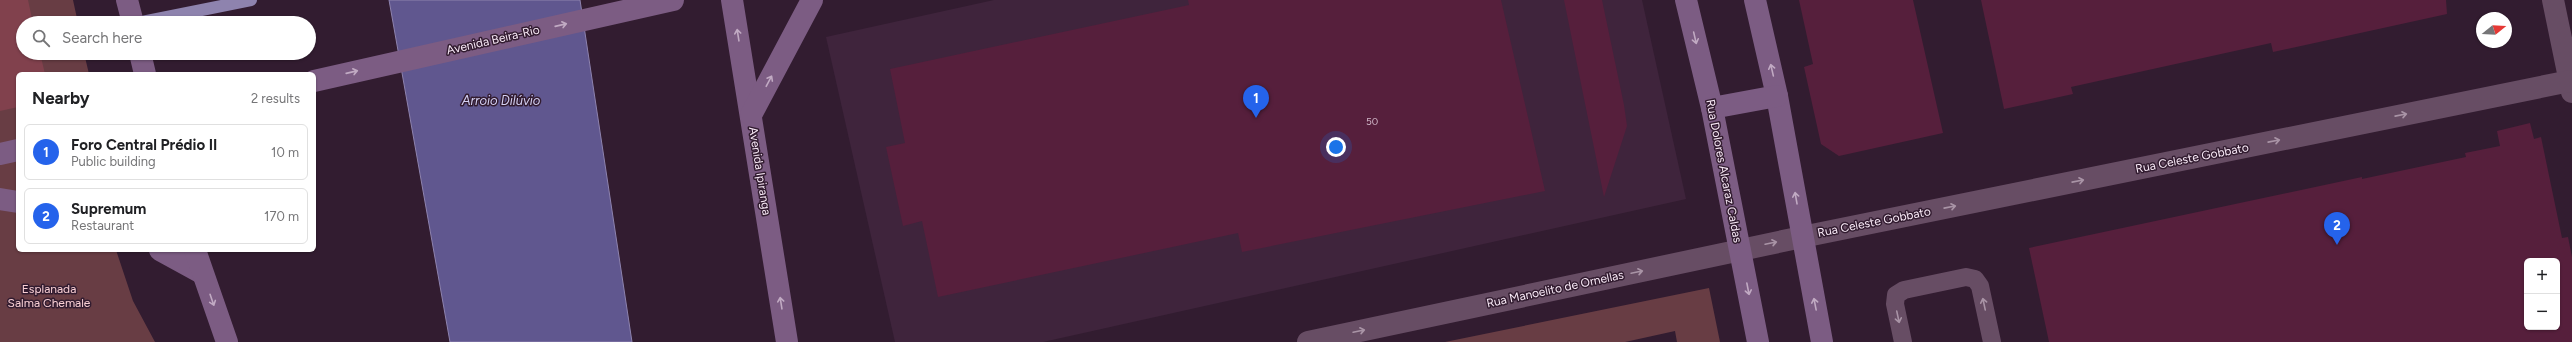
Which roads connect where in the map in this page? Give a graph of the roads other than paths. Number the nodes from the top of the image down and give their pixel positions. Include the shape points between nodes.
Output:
1 (127, 0) edge
2 (732, 0) edge
3 (812, 0) edge
4 (1686, 0) edge
5 (1756, 0) edge
6 (2553, 0) edge
7 (664, 2) edge
8 (131, 16) edge
9 (142, 60) edge
10 (145, 72) edge
11 (316, 81) edge
12 (2571, 87) edge
13 (1778, 96) junction
14 (1712, 108) junction
15 (751, 115) junction
16 (16, 150) edge
17 (0, 154) edge
18 (0, 199) edge
19 (16, 202) edge
20 (1802, 237) junction
21 (1740, 250) junction
22 (164, 252) edge
23 (196, 252) edge
24 (202, 272) junction
25 (226, 342) edge
26 (787, 342) edge
27 (1308, 342) edge
28 (1758, 342) edge
29 (1822, 342) edge
30 (1903, 342) edge
31 (1992, 342) edge

1 - 8 main road
15 -> 2 main road, Avenida Ipiranga
15 -> 3 main road
4 -> 14 main road, Rua Dolores Alcaraz Caldas
13 -> 5 main road
6 - 12 street
11 -> 7 main road, Avenida Beira-Rio
9 - 10 main road
20 -> 12 street, Rua Celeste Gobbato
13 - 14 main road
20 -> 13 main road
14 - 21 main road, Rua Dolores Alcaraz Caldas
26 -> 15 main road, Avenida Ipiranga
16 - 17 main road
18 - 19 main road
21 -> 20 street, Rua Manoelito de Ornellas
29 -> 20 main road
27 -> 21 street, Rua Manoelito de Ornellas
21 -> 28 main road, Rua Dolores Alcaraz Caldas
22 - 24 main road
23 - 24 main road
24 -> 25 main road
31 -> 30 lane via 1980,286 1975,279 1966,277 1904,290 1896,295 1895,304

